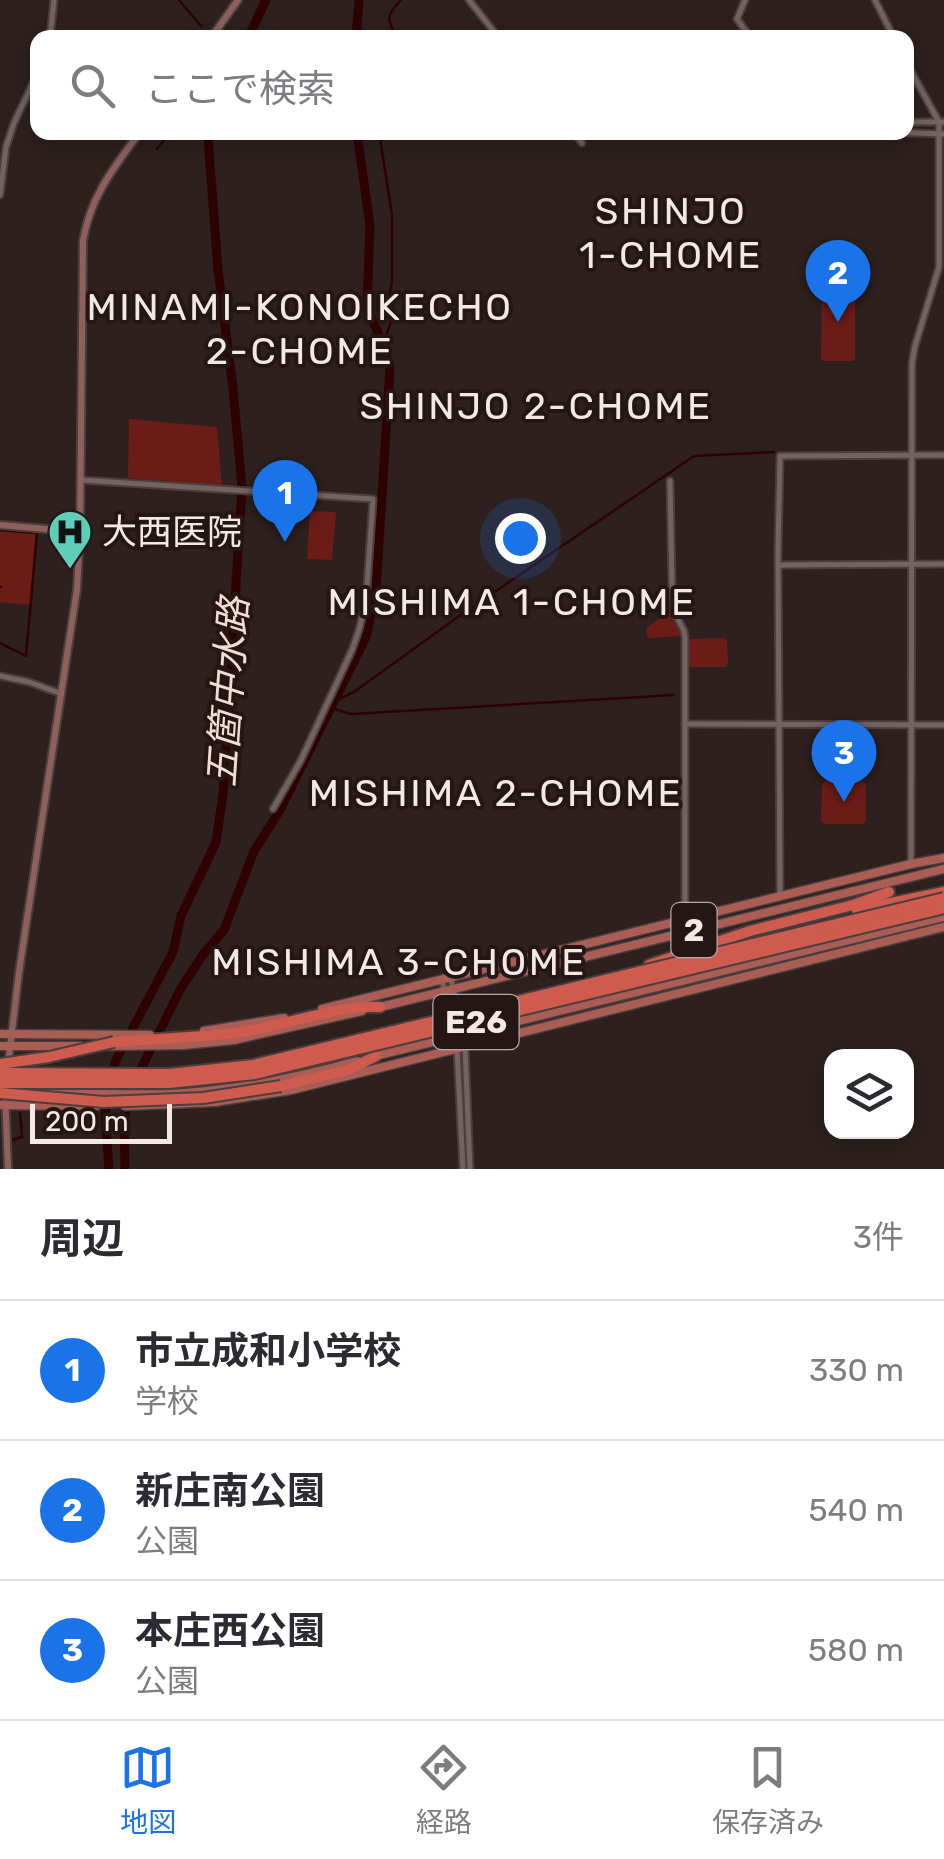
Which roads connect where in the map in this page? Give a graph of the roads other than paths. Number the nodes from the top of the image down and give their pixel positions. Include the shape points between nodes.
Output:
1 (54, 0) edge
2 (238, 0) edge
3 (469, 0) edge
4 (745, 0) edge
5 (875, 0) edge
6 (51, 30) edge
7 (216, 30) edge
8 (493, 30) edge
9 (745, 30) edge
10 (890, 30) edge
11 (914, 76) edge
12 (30, 90) edge
13 (914, 122) edge
14 (941, 122) edge
15 (914, 133) edge
16 (941, 134) edge
17 (134, 140) edge
18 (0, 191) edge
19 (912, 454) junction
20 (944, 455) edge
21 (81, 480) junction
22 (670, 482) dead end
23 (0, 525) edge
24 (80, 532) junction
25 (912, 564) junction
26 (944, 564) edge
27 (778, 565) junction
28 (0, 676) edge
29 (62, 694) junction
30 (685, 724) junction
31 (780, 724) junction
32 (911, 724) junction
33 (944, 725) edge
34 (274, 810) dead end
35 (944, 858) edge
36 (911, 864) junction
37 (944, 869) edge
38 (890, 892) dead end
39 (944, 895) edge
40 (780, 897) junction
41 (944, 908) edge
42 (766, 912) junction
43 (944, 917) edge
44 (685, 920) junction
45 (659, 926) junction
46 (904, 926) junction
47 (944, 928) edge
48 (611, 938) junction
49 (711, 954) dead end
50 (840, 955) junction
51 (507, 976) junction
52 (446, 979) junction
53 (590, 984) junction
54 (449, 991) junction
55 (676, 994) junction
56 (617, 996) junction
57 (380, 1007) junction
58 (5, 1034) edge
59 (459, 1036) junction
60 (5, 1046) edge
61 (461, 1048) junction
62 (376, 1056) junction
63 (0, 1064) edge
64 (0, 1073) edge
65 (1, 1090) edge
66 (2, 1105) edge
67 (8, 1169) edge
68 (467, 1169) edge

1 - 6 street
2 - 7 main road
3 - 8 street
4 - 9 street via 737,19
5 - 10 street
11 - 14 street
12 - 18 street via 8,139
13 - 14 street
14 - 16 street
15 - 16 street
16 - 19 street via 939,266 912,362
17 - 21 main road via 96,195 84,234
19 - 20 street
19 - 25 street
19 - 27 street via 780,456
21 - 24 main road
21 - 34 street via 373,499 359,630
22 - 30 street via 672,588 685,638
23 - 24 main road
24 - 29 main road
25 - 26 street
25 - 27 street
25 - 32 street
27 - 31 street
28 - 29 street
29 - 58 main road
30 - 31 street
30 - 44 street
31 - 32 street
31 - 40 street
32 - 33 street
32 - 36 street
35 - 36 main road, 2
36 - 40 main road, 2
37 - 42 main road, 2
38 - 53 highway, bridge
39 - 49 highway, bridge via 718,944
39 - 53 highway, E26, bridge
40 - 44 main road, 2
41 - 65 highway, E26, bridge via 255,1074
42 - 45 main road
42 - 51 main road, 2
43 - 46 main road, 2
44 - 45 main road, 2
45 - 48 main road, 2
46 - 50 main road
46 - 56 main road, 2
47 - 50 main road, 2
48 - 51 main road
48 - 52 main road, 2
50 - 55 main road, 2
51 - 54 main road, 2
52 - 54 street
52 - 58 main road, 2 via 231,1028 158,1035
53 - 64 highway, E26, bridge via 253,1065 153,1074
54 - 57 main road, 2
54 - 59 street
55 - 56 main road
55 - 61 main road, 2
56 - 59 main road, 2
57 - 60 main road, 2 via 234,1040
57 - 63 highway, bridge
58 - 60 main road
59 - 61 street
59 - 62 main road, 2
60 - 65 main road
61 - 66 main road, 2 via 270,1094 198,1103
61 - 68 street
62 - 65 main road, 2 via 240,1087 129,1094
62 - 65 highway, bridge via 348,1070 203,1098 106,1102
65 - 66 main road
66 - 67 main road

